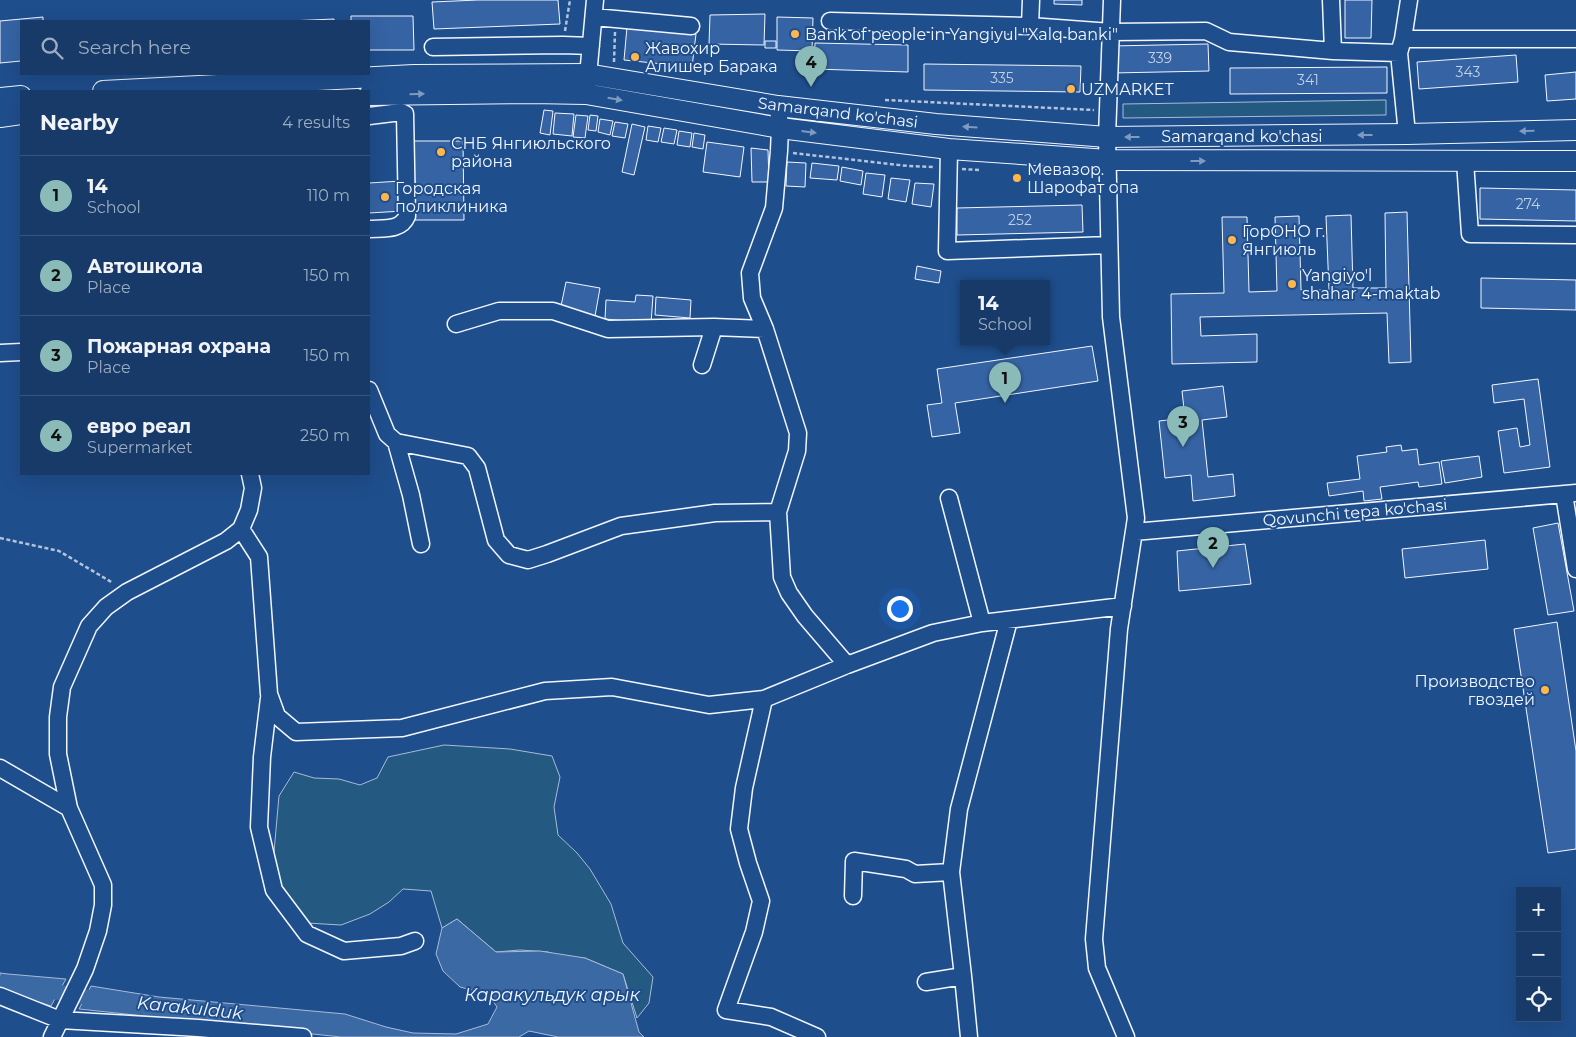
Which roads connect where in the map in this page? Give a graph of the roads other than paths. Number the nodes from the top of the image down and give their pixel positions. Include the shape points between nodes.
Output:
1 (595, 0) edge
2 (1031, 0) edge
3 (1112, 0) edge
4 (1331, 0) edge
5 (1409, 0) edge
6 (594, 17) junction
7 (830, 21) dead end
8 (691, 26) dead end
9 (1030, 26) junction
10 (1111, 32) junction
11 (1576, 39) edge
12 (591, 46) junction
13 (1401, 46) junction
14 (433, 47) dead end
15 (1333, 51) junction
16 (587, 84) junction
17 (122, 90) edge
18 (370, 95) edge
19 (20, 96) edge
20 (0, 98) edge
21 (778, 106) junction
22 (20, 114) edge
23 (370, 116) edge
24 (0, 117) edge
25 (780, 128) junction
26 (1576, 130) edge
27 (1407, 134) junction
28 (1108, 137) junction
29 (949, 149) junction
30 (1108, 160) junction
31 (1576, 161) edge
32 (1465, 162) junction
33 (370, 228) edge
34 (1576, 234) edge
35 (1109, 245) junction
36 (456, 324) dead end
37 (714, 327) junction
38 (765, 329) junction
39 (20, 352) edge
40 (0, 353) edge
41 (702, 365) dead end
42 (370, 392) edge
43 (396, 442) junction
44 (250, 475) edge
45 (1570, 493) edge
46 (950, 498) dead end
47 (778, 512) junction
48 (242, 529) junction
49 (1134, 532) junction
50 (421, 544) dead end
51 (1576, 569) edge
52 (1123, 606) junction
53 (1009, 620) junction
54 (982, 623) junction
55 (847, 665) junction
56 (269, 694) junction
57 (764, 699) junction
58 (0, 768) edge
59 (69, 808) junction
60 (952, 872) junction
61 (853, 896) dead end
62 (415, 941) dead end
63 (963, 976) junction
64 (926, 982) dead end
65 (0, 996) edge
66 (60, 1020) junction
67 (207, 1033) edge
68 (52, 1037) edge
69 (303, 1037) edge
70 (817, 1037) edge
71 (969, 1037) edge
72 (1126, 1037) edge

1 - 6 street
2 - 9 street
3 - 10 street
4 - 15 street
5 - 13 street
6 - 8 street
6 - 12 street
7 - 9 street
9 - 10 street
10 - 15 street via 1206,31 1229,42
10 - 28 street
11 - 13 street
12 - 14 street
12 - 16 street
13 - 15 street
13 - 27 street
16 - 17 main road, Samarqand ko'chasi via 414,75
18 -> 16 main road, Samarqand ko'chasi via 521,93
16 - 21 main road, Samarqand ko'chasi via 612,78
16 -> 25 main road, Samarqand ko'chasi
19 - 20 main road
21 - 25 street
28 -> 21 main road, Samarqand ko'chasi via 936,124
22 - 24 main road
23 - 33 street via 405,114 407,216 398,227
25 -> 29 main road, Samarqand ko'chasi
25 - 38 street via 774,208 750,273 752,298
26 -> 27 main road, Samarqand ko'chasi
27 -> 28 main road, Samarqand ko'chasi
28 - 30 street
29 - 30 main road, Samarqand ko'chasi
29 - 35 street via 947,251
30 -> 32 main road, Samarqand ko'chasi
30 - 35 street
31 - 32 main road, Samarqand ko'chasi
32 - 34 street via 1470,234
35 - 49 street via 1111,318 1136,518
36 - 37 street via 499,311 553,311 608,329
37 - 38 street
37 - 41 street
38 - 47 street via 798,433 797,451
39 - 40 street
42 - 43 street via 387,434
43 - 47 street via 468,456 477,468 496,540 509,555 528,560 621,526 715,514
43 - 50 street
44 - 48 street via 253,488
45 - 49 street, Qovunchi tepa ko'chasi
45 - 51 street
46 - 54 street
47 - 55 street via 782,577 789,594
48 - 56 street via 259,557
48 - 59 street via 226,542 127,592 106,606 89,626 62,687 58,717 58,754
49 - 52 street
52 - 53 street
52 - 72 street via 1094,939 1097,968
53 - 54 street
53 - 60 street via 959,810
54 - 55 street via 933,632
55 - 57 street
56 - 57 street via 277,716 296,732 402,728 555,690 612,687 710,705
56 - 62 street via 259,827 274,890 307,934 344,951 401,946
57 - 70 street via 744,788 739,829 761,901 754,932 726,1010 771,1017
58 - 59 street
59 - 66 street via 103,885 103,905 85,969
60 - 61 street via 915,874 906,869 854,861
60 - 63 street
63 - 64 street
63 - 71 street
65 - 66 street
66 - 67 street via 198,1028
66 - 68 street
67 - 69 street

